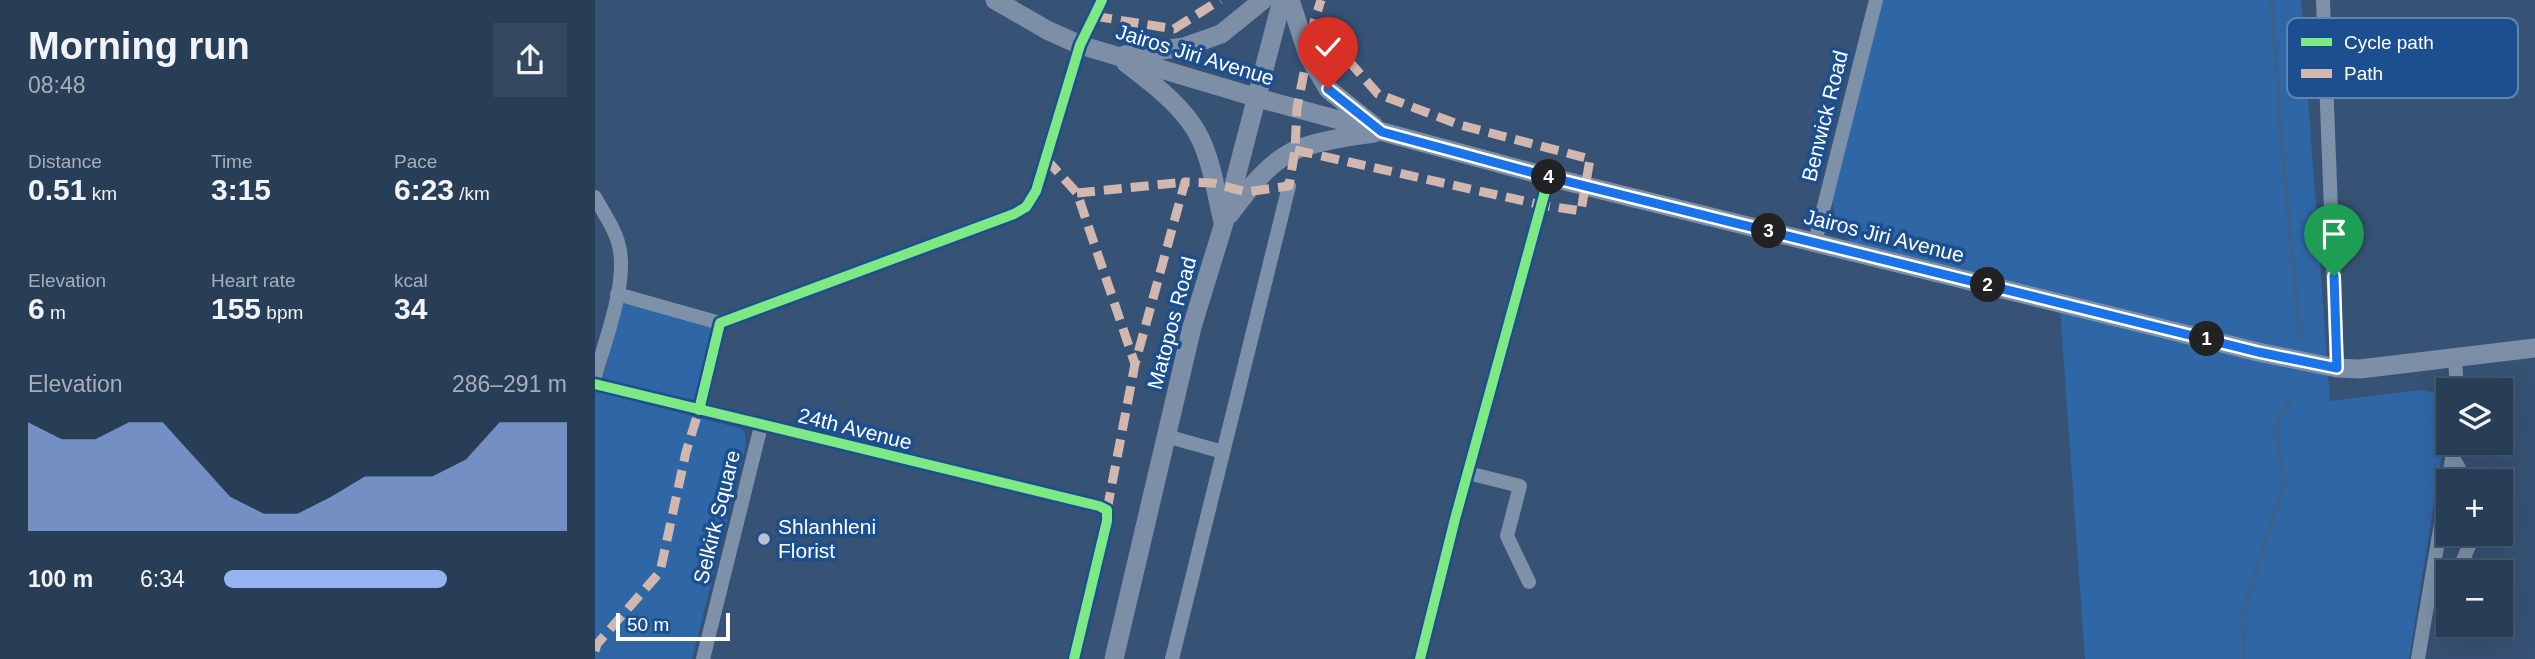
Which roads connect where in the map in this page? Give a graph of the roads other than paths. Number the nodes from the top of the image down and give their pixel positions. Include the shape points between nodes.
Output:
1 (995, 0) edge
2 (1103, 0) edge
3 (1263, 0) edge
4 (1282, 0) edge
5 (1290, 0) edge
6 (1876, 0) edge
7 (2323, 0) edge
8 (2324, 18) edge
9 (1080, 45) junction
10 (1117, 55) junction
11 (1258, 98) junction
12 (2327, 98) edge
13 (1382, 132) junction
14 (1549, 177) junction
15 (1289, 186) dead end
16 (595, 197) edge
17 (1224, 223) junction
18 (1815, 242) junction
19 (617, 294) junction
20 (720, 323) junction
21 (2535, 348) edge
22 (2455, 359) junction
23 (2337, 368) junction
24 (595, 377) edge
25 (2456, 378) edge
26 (595, 384) edge
27 (699, 410) junction
28 (761, 426) junction
29 (1166, 436) junction
30 (1223, 452) junction
31 (1468, 473) junction
32 (2438, 546) edge
33 (1529, 582) dead end
34 (2429, 599) junction
35 (2436, 600) edge
36 (703, 659) edge
37 (1073, 659) edge
38 (1114, 659) edge
39 (1173, 659) edge
40 (1420, 659) edge
41 (2418, 659) edge

1 - 9 main road, Jairos Jiri Avenue
2 - 9 street
3 - 10 main road via 1221,34 1184,47
4 - 11 main road, Matopos Road
5 - 13 main road via 1308,55 1328,89
6 - 18 street, Benwick Road
7 - 8 street
9 - 10 main road, Jairos Jiri Avenue
9 - 20 street via 1039,183 1026,206
10 - 11 main road, Jairos Jiri Avenue
10 - 17 main road via 1168,97 1192,124 1207,158
11 - 13 main road, Jairos Jiri Avenue
11 - 17 main road, Matopos Road
12 - 23 street
13 - 14 main road, Jairos Jiri Avenue
13 - 17 main road via 1295,150 1250,187
14 - 18 main road, Jairos Jiri Avenue
14 - 31 street
15 - 30 street
16 - 19 street via 620,251
17 - 29 main road, Matopos Road via 1192,327
18 - 23 main road, Jairos Jiri Avenue
19 - 20 street
19 - 24 street
20 - 27 street
21 - 22 main road, Jairos Jiri Avenue
22 - 23 main road, Jairos Jiri Avenue
22 - 25 street
26 - 27 street, 24th Avenue
27 - 28 street, 24th Avenue
28 - 36 street, Selkirk Square
28 - 37 street, 24th Avenue via 1107,510
29 - 30 street
29 - 38 main road, Matopos Road
30 - 39 street
31 - 33 street via 1520,486 1507,536
31 - 40 street
32 - 34 street
34 - 35 street
34 - 41 street

